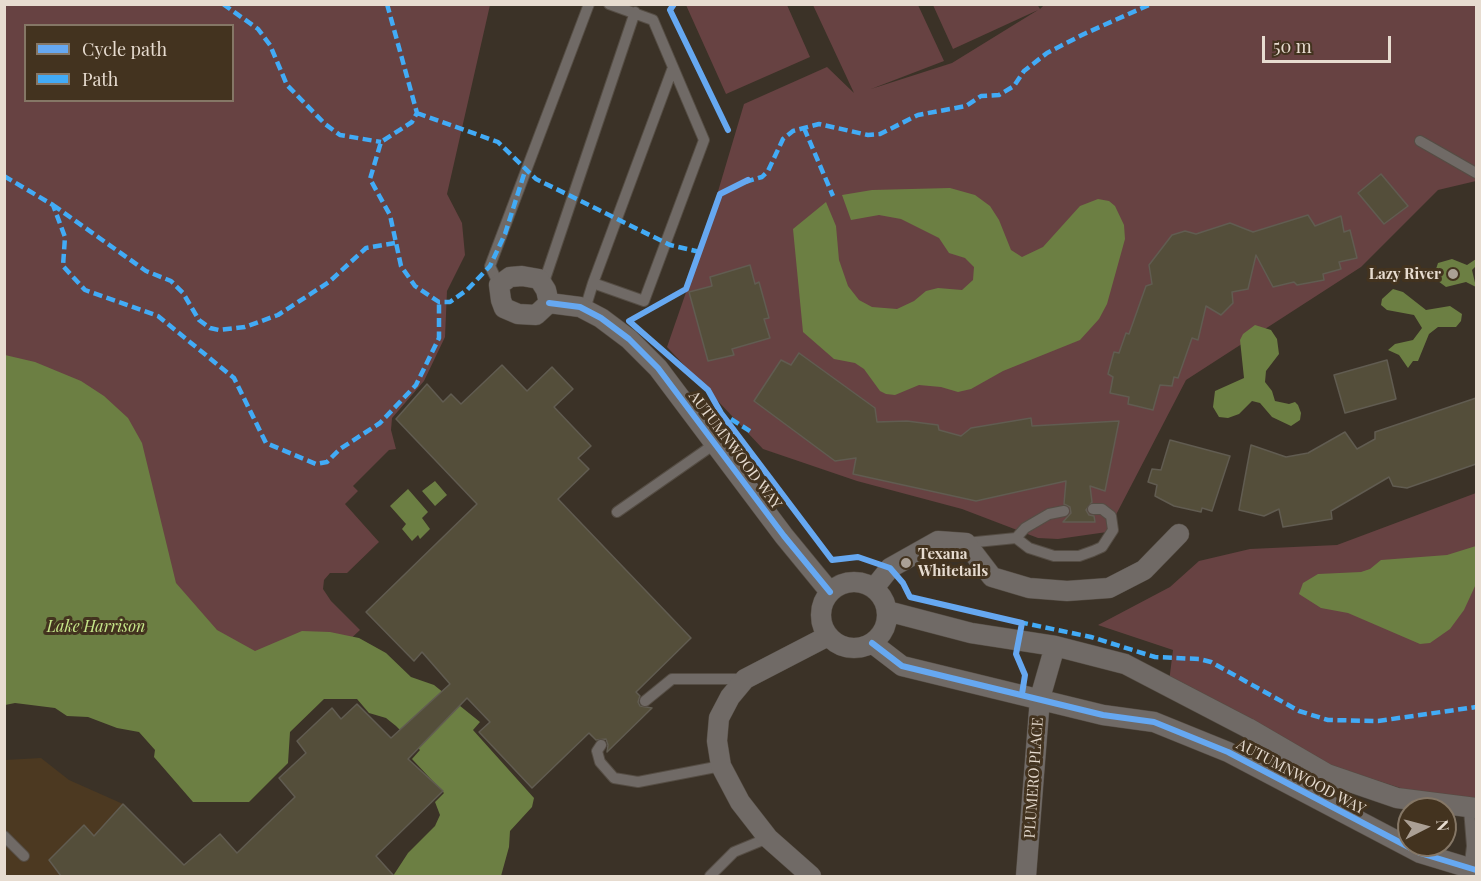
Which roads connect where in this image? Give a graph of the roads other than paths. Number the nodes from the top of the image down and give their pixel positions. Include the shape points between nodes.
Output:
1 (589, 4) edge
2 (609, 4) edge
3 (635, 12) junction
4 (672, 70) junction
5 (1420, 141) dead end
6 (1476, 173) edge
7 (593, 283) junction
8 (499, 285) junction
9 (546, 294) junction
10 (585, 309) junction
11 (716, 442) junction
12 (1093, 509) dead end
13 (1064, 511) dead end
14 (617, 512) dead end
15 (1179, 534) dead end
16 (1016, 538) junction
17 (966, 543) junction
18 (874, 588) junction
19 (830, 592) junction
20 (887, 611) junction
21 (828, 636) junction
22 (872, 643) junction
23 (1055, 646) junction
24 (745, 679) junction
25 (1040, 698) junction
26 (645, 701) dead end
27 (601, 745) dead end
28 (721, 766) junction
29 (1473, 808) edge
30 (4, 836) edge
31 (768, 838) junction
32 (24, 856) dead end
33 (1471, 872) edge
34 (710, 876) edge
35 (811, 876) edge
36 (1026, 876) edge

1 - 8 lane via 490,266
2 - 3 lane
3 - 4 lane via 653,20
3 - 9 lane
4 - 7 lane
4 - 7 lane via 704,141 667,243 644,301
5 - 6 lane
7 - 10 lane
8 - 9 street, AUTUMNWOOD WAY via 510,277 539,279
8 - 9 street via 504,308 518,314 536,315
9 - 10 street, AUTUMNWOOD WAY
10 - 11 street, AUTUMNWOOD WAY via 629,339 658,368
11 - 14 lane
11 - 19 street, AUTUMNWOOD WAY
12 - 16 lane via 1102,509 1111,516 1113,530 1102,547 1093,551 1079,556 1054,556 1029,548
13 - 16 lane via 1049,514
15 - 17 street via 1144,570 1109,588 1066,591 1029,588 992,577
16 - 17 lane
17 - 18 street via 938,541 890,568
18 - 19 street via 852,582
18 - 20 street
19 - 21 street via 821,613
20 - 22 street via 884,629
20 - 23 street, AUTUMNWOOD WAY via 971,633
21 - 22 street via 852,649
21 - 24 street
22 - 25 street, AUTUMNWOOD WAY via 902,666
23 - 25 street, PLUMERO PLACE
23 - 29 street, AUTUMNWOOD WAY via 1125,664 1326,774 1397,798
24 - 26 lane via 672,679
24 - 28 street via 719,718
25 - 33 street, AUTUMNWOOD WAY via 1164,727 1228,752 1420,854
25 - 36 street, PLUMERO PLACE
27 - 28 lane via 597,751 600,762 614,778 639,782
28 - 31 street via 740,802
29 - 33 lane
30 - 32 lane
31 - 34 lane via 734,852
31 - 35 street

